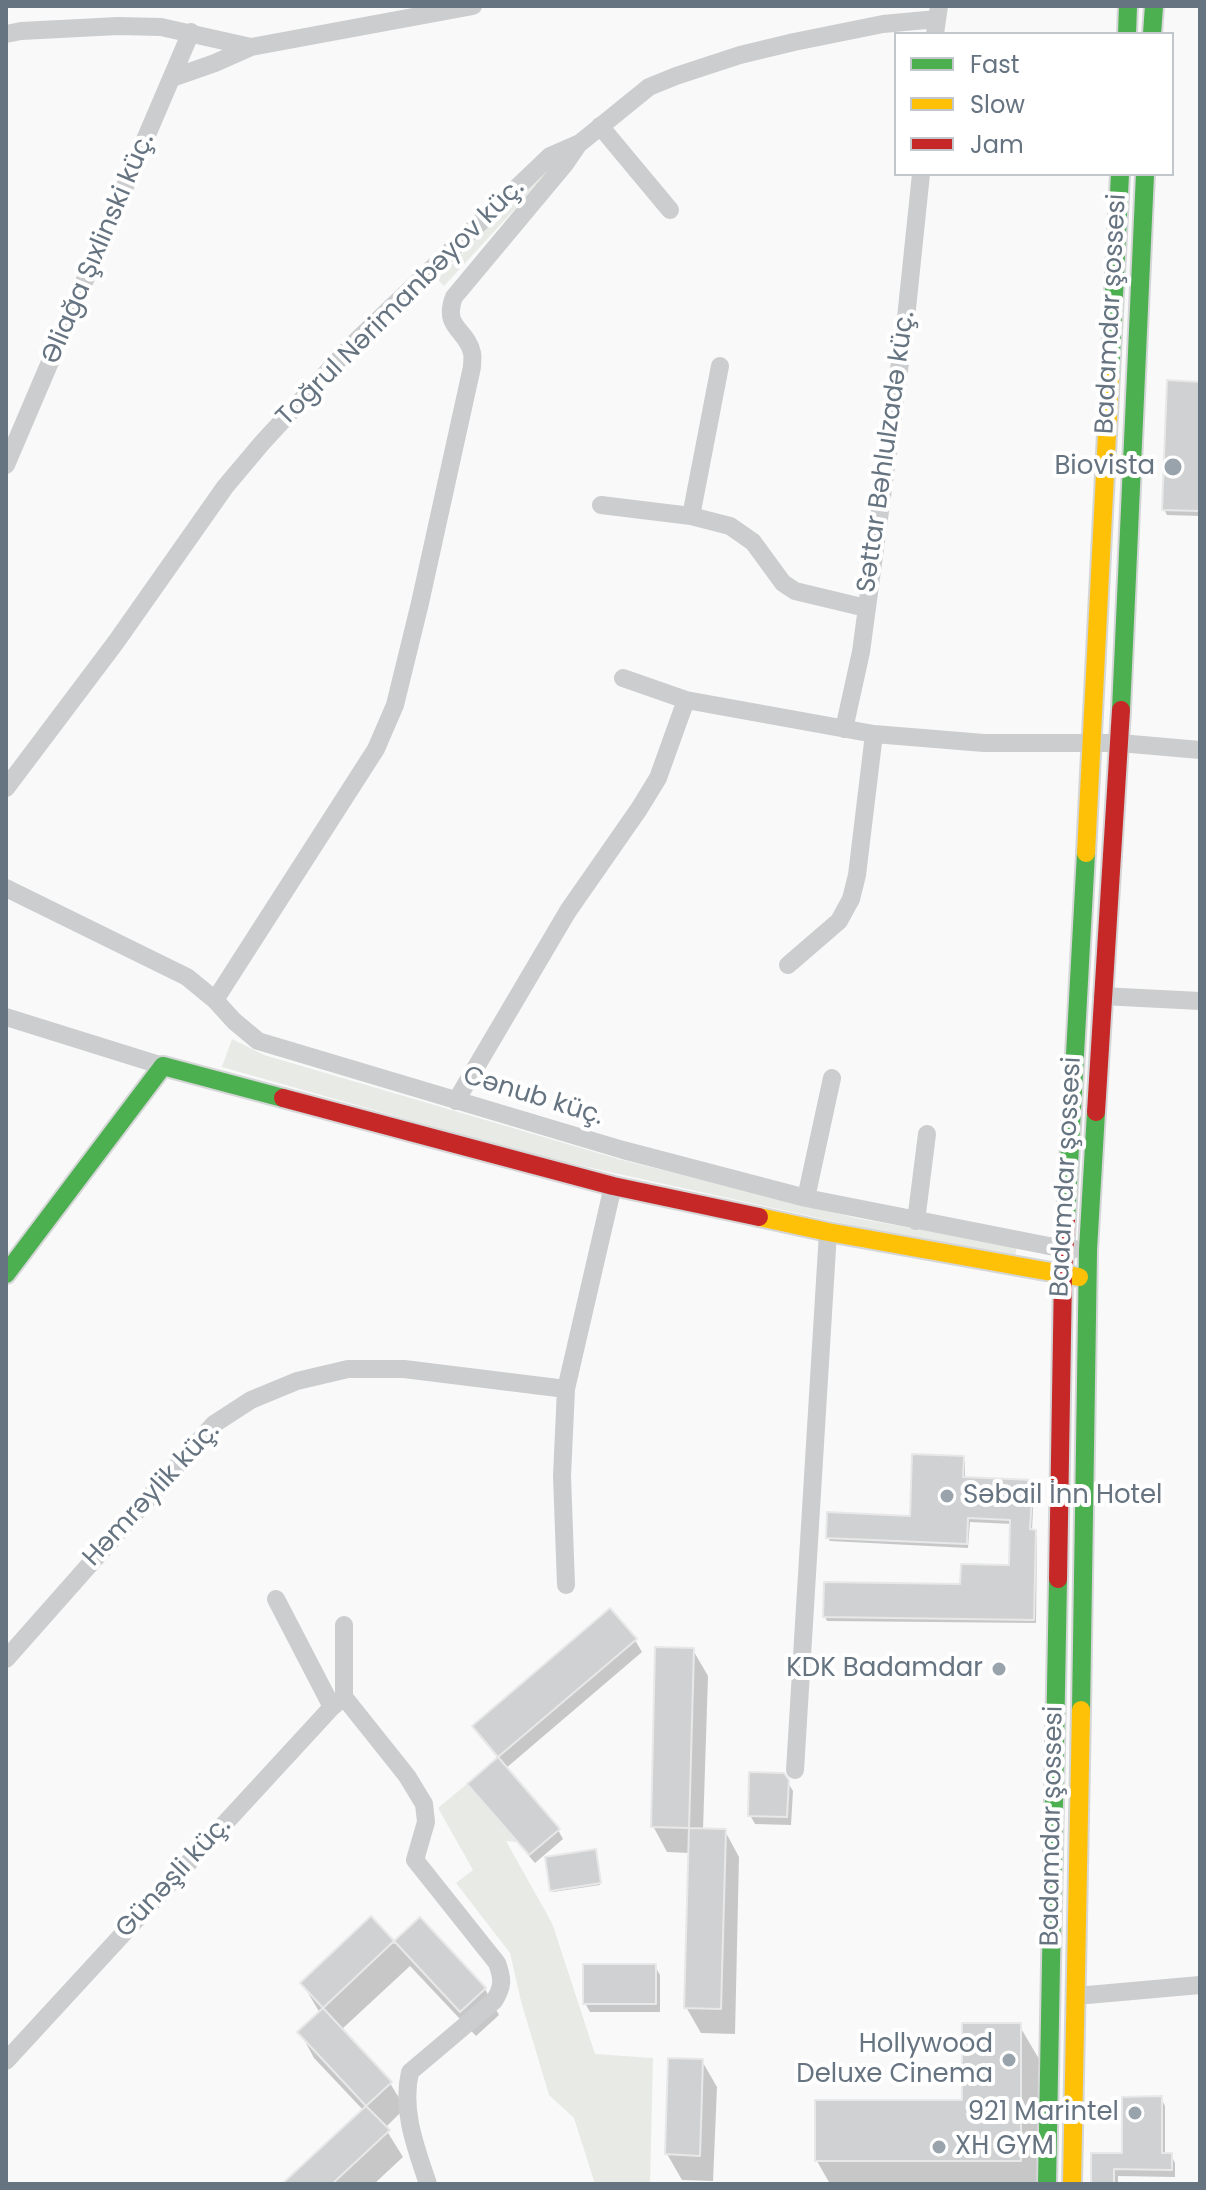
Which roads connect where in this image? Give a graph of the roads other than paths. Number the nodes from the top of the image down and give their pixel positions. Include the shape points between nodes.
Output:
1 (473, 6) edge
2 (1128, 6) edge
3 (1154, 6) edge
4 (937, 20) edge
5 (191, 32) junction
6 (1127, 32) edge
7 (1152, 32) edge
8 (6, 34) edge
9 (251, 47) junction
10 (172, 78) junction
11 (600, 126) junction
12 (580, 143) junction
13 (921, 176) edge
14 (1120, 176) edge
15 (1145, 176) edge
16 (670, 210) dead end
17 (720, 366) dead end
18 (6, 465) edge
19 (601, 505) dead end
20 (691, 516) junction
21 (866, 608) junction
22 (623, 678) dead end
23 (686, 700) junction
24 (844, 729) junction
25 (874, 734) junction
26 (1092, 741) junction
27 (1120, 743) junction
28 (1200, 750) edge
29 (6, 788) edge
30 (6, 888) edge
31 (788, 965) dead end
32 (1102, 996) junction
33 (215, 1000) junction
34 (1200, 1001) edge
35 (6, 1017) edge
36 (163, 1066) junction
37 (832, 1078) dead end
38 (456, 1101) junction
39 (927, 1134) dead end
40 (613, 1186) junction
41 (806, 1198) junction
42 (916, 1221) junction
43 (828, 1232) junction
44 (1064, 1248) junction
45 (1088, 1250) junction
46 (6, 1274) edge
47 (1063, 1275) junction
48 (1087, 1277) junction
49 (566, 1389) junction
50 (566, 1585) dead end
51 (276, 1599) dead end
52 (344, 1625) dead end
53 (6, 1659) edge
54 (338, 1702) junction
55 (795, 1770) dead end
56 (1200, 1985) edge
57 (1076, 1996) junction
58 (6, 2061) edge
59 (1047, 2180) edge
60 (1072, 2180) edge
61 (428, 2184) edge

1 - 9 street
2 - 6 main road
3 - 7 main road
4 - 11 street, Toğrul Nərimanbəyov küç. via 883,24 740,55 649,87
5 - 8 street via 118,26
5 - 9 street
5 - 10 street, Əliağa Şıxlinski küç.
9 - 10 street
10 - 18 street, Əliağa Şıxlinski küç.
11 - 12 street, Toğrul Nərimanbəyov küç.
11 - 16 street
12 - 29 street, Toğrul Nərimanbəyov küç. via 550,156 354,343 262,443
12 - 33 street via 454,297 450,315 472,353 472,367 395,705 376,749
13 - 21 street, Səttar Bəhlulzadə küç.
14 - 26 main road, Badamdar şossesi
15 - 27 main road, Badamdar şossesi
17 - 20 street
19 - 20 street
20 - 21 street via 730,526 753,542 795,591
21 - 24 street, Səttar Bəhlulzadə küç.
22 - 23 street
23 - 24 street
23 - 38 street via 658,778 568,911
24 - 25 street
25 - 26 street via 984,743
25 - 31 street via 851,899 839,921
26 - 27 street
26 - 44 main road, Badamdar şossesi
27 - 28 street
27 - 32 main road, Badamdar şossesi
30 - 33 street, Cənub küç. via 187,977
32 - 34 street
32 - 45 main road, Badamdar şossesi
33 - 38 street, Cənub küç. via 258,1041
35 - 36 street
36 - 40 main road
36 - 46 main road
37 - 41 street
38 - 41 street, Cənub küç.
39 - 42 street
40 - 43 main road
40 - 49 street
41 - 42 street, Cənub küç.
42 - 44 street, Cənub küç.
43 - 47 main road
43 - 55 street
44 - 45 street, Cənub küç.
44 - 47 main road, Badamdar şossesi
45 - 48 main road, Badamdar şossesi
47 - 48 main road
47 - 59 main road, Badamdar şossesi
48 - 57 main road, Badamdar şossesi
49 - 50 street
49 - 53 street, Həmrəylik küç. via 404,1369 348,1369 297,1381 251,1400 214,1424
51 - 54 street
52 - 54 street
54 - 58 street, Günəşli küç.
54 - 61 street via 407,1776 424,1804 426,1822 415,1860 497,1963 502,1978 494,2001 410,2072 406,2103
56 - 57 street
57 - 60 main road, Badamdar şossesi
59 - 60 main road

